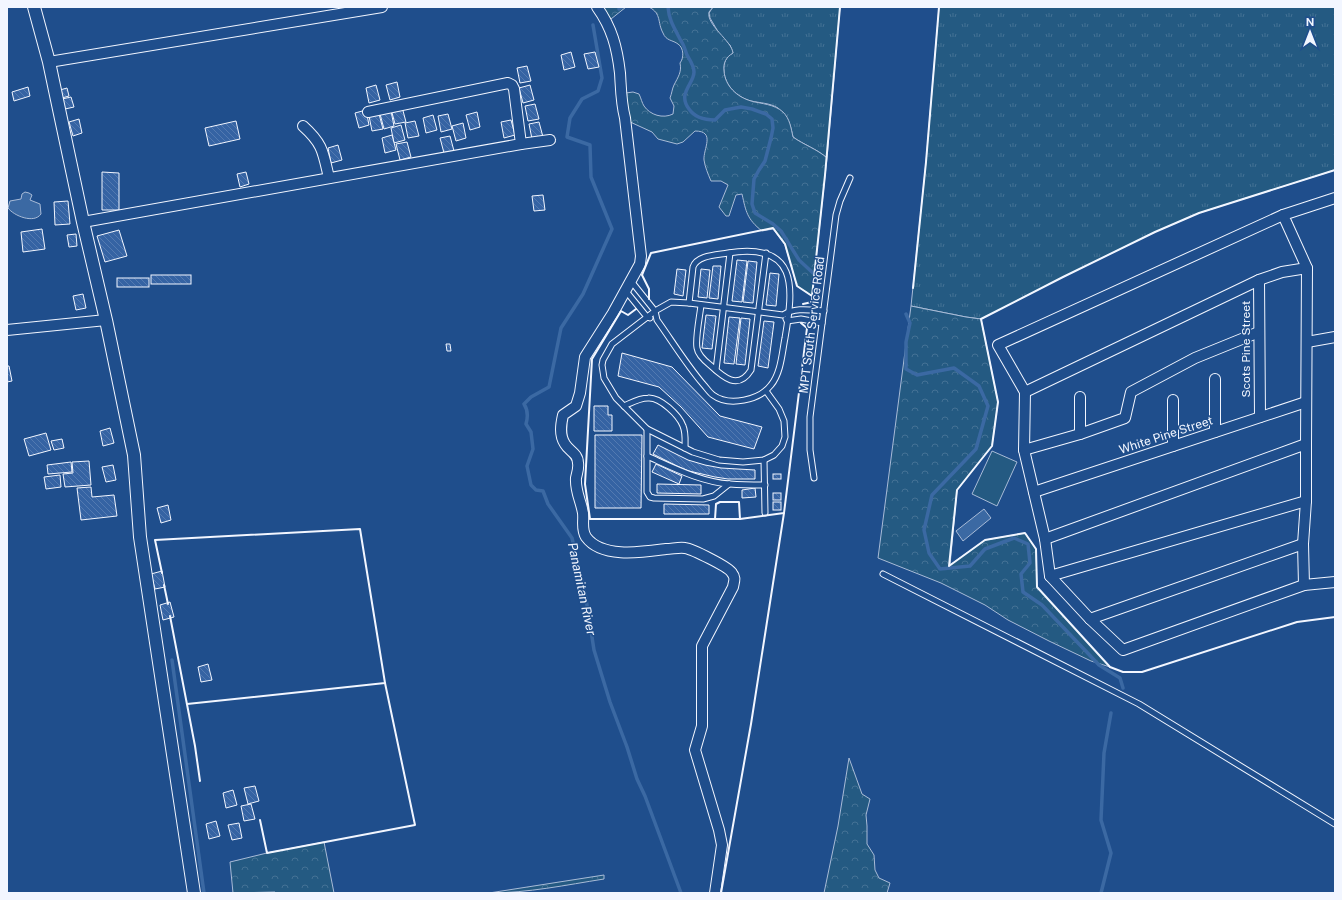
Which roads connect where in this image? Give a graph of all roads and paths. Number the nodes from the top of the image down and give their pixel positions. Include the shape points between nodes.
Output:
1 (34, 7) edge
2 (382, 7) edge
3 (597, 7) edge
4 (49, 62) junction
5 (368, 112) dead end
6 (303, 126) dead end
7 (550, 140) dead end
8 (521, 144) junction
9 (329, 178) junction
10 (850, 178) dead end
11 (1335, 198) edge
12 (1283, 215) junction
13 (83, 222) junction
14 (730, 253) junction
15 (766, 253) junction
16 (1307, 268) junction
17 (1259, 280) junction
18 (631, 281) junction
19 (625, 290) junction
20 (689, 303) junction
21 (701, 305) junction
22 (724, 308) junction
23 (655, 311) junction
24 (824, 311) junction
25 (759, 312) junction
26 (789, 312) junction
27 (783, 315) junction
28 (647, 317) junction
29 (106, 320) junction
30 (657, 320) junction
31 (787, 321) junction
32 (822, 323) junction
33 (7, 330) edge
34 (1259, 332) junction
35 (1335, 337) edge
36 (1307, 342) junction
37 (716, 370) junction
38 (1215, 379) dead end
39 (766, 391) junction
40 (1025, 392) junction
41 (1080, 397) dead end
42 (1173, 400) dead end
43 (1306, 402) junction
44 (624, 406) junction
45 (1260, 418) junction
46 (647, 429) junction
47 (1215, 432) junction
48 (1080, 434) junction
49 (1306, 444) junction
50 (1173, 446) junction
51 (685, 448) junction
52 (1024, 450) junction
53 (648, 456) junction
54 (764, 460) junction
55 (814, 478) dead end
56 (729, 484) junction
57 (765, 485) junction
58 (1034, 492) junction
59 (1306, 501) junction
60 (765, 513) dead end
61 (1045, 539) junction
62 (1303, 544) junction
63 (883, 574) dead end
64 (1050, 576) junction
65 (1335, 582) edge
66 (1304, 586) junction
67 (1090, 619) junction
68 (1335, 824) edge
69 (194, 893) edge
70 (714, 893) edge

1 - 4 street
2 - 4 street
3 - 18 street via 613,34 620,72 622,106 641,246 640,264
4 - 13 street
5 - 8 street via 510,83 514,89
6 - 9 street via 322,148
7 - 8 street
8 - 9 street
9 - 13 street
10 - 24 lane, MPT South Service Road via 836,215
11 - 12 street
12 - 16 street
12 - 40 street via 998,345
13 - 29 street
14 - 15 lane
14 - 20 lane via 701,259 695,264
14 - 22 lane
15 - 25 lane
15 - 26 lane via 787,272 790,290
16 - 17 street via 1282,272
16 - 36 street
17 - 34 street, Scots Pine Street
17 - 40 street
18 - 19 street
18 - 23 lane
19 - 28 lane
19 - 70 street via 585,357 576,406 563,414 561,434 565,444 578,460 576,489 583,514 583,529 587,537 602,549 632,553 689,549 725,566 732,571 735,578 733,587 702,646 702,726 695,750 722,845
20 - 21 lane
20 - 23 lane via 671,302
21 - 22 lane
21 - 37 lane via 697,349
22 - 25 lane
22 - 37 lane
23 - 28 lane
23 - 30 lane
24 - 26 lane
24 - 32 lane, MPT South Service Road
25 - 27 lane
25 - 37 lane via 751,370 740,380 735,381 724,378
26 - 27 lane
26 - 31 lane
27 - 31 lane
28 - 30 lane
28 - 44 lane via 612,344 603,360 604,378
29 - 33 street
29 - 69 street via 134,455 140,537
30 - 39 lane via 693,372 713,395 726,400 742,400
31 - 32 lane via 801,319
31 - 39 lane via 779,368
32 - 55 lane, MPT South Service Road via 810,428
34 - 45 street, Scots Pine Street
34 - 48 street via 1195,358 1131,392 1125,418
35 - 36 street
36 - 43 street
38 - 47 street
39 - 54 lane via 782,414 785,437 782,446 774,455
40 - 52 street
41 - 48 street
42 - 50 street
43 - 45 street, White Pine Street
43 - 49 street
44 - 46 lane
44 - 51 lane via 642,398 661,401 682,424 685,431
45 - 47 street, White Pine Street
46 - 51 lane
46 - 53 lane
47 - 50 street, White Pine Street
48 - 52 street
49 - 59 street
49 - 61 street
50 - 58 street, White Pine Street
51 - 54 lane via 719,460
52 - 58 street
53 - 56 lane via 695,476
53 - 56 lane via 650,497 703,499 714,496
54 - 57 lane
56 - 57 lane
57 - 60 lane
58 - 61 street
59 - 62 street
59 - 64 street
61 - 64 street
62 - 66 street
62 - 67 street
63 - 68 lane via 1139,704
64 - 67 street
65 - 66 street
66 - 67 street via 1123,650

